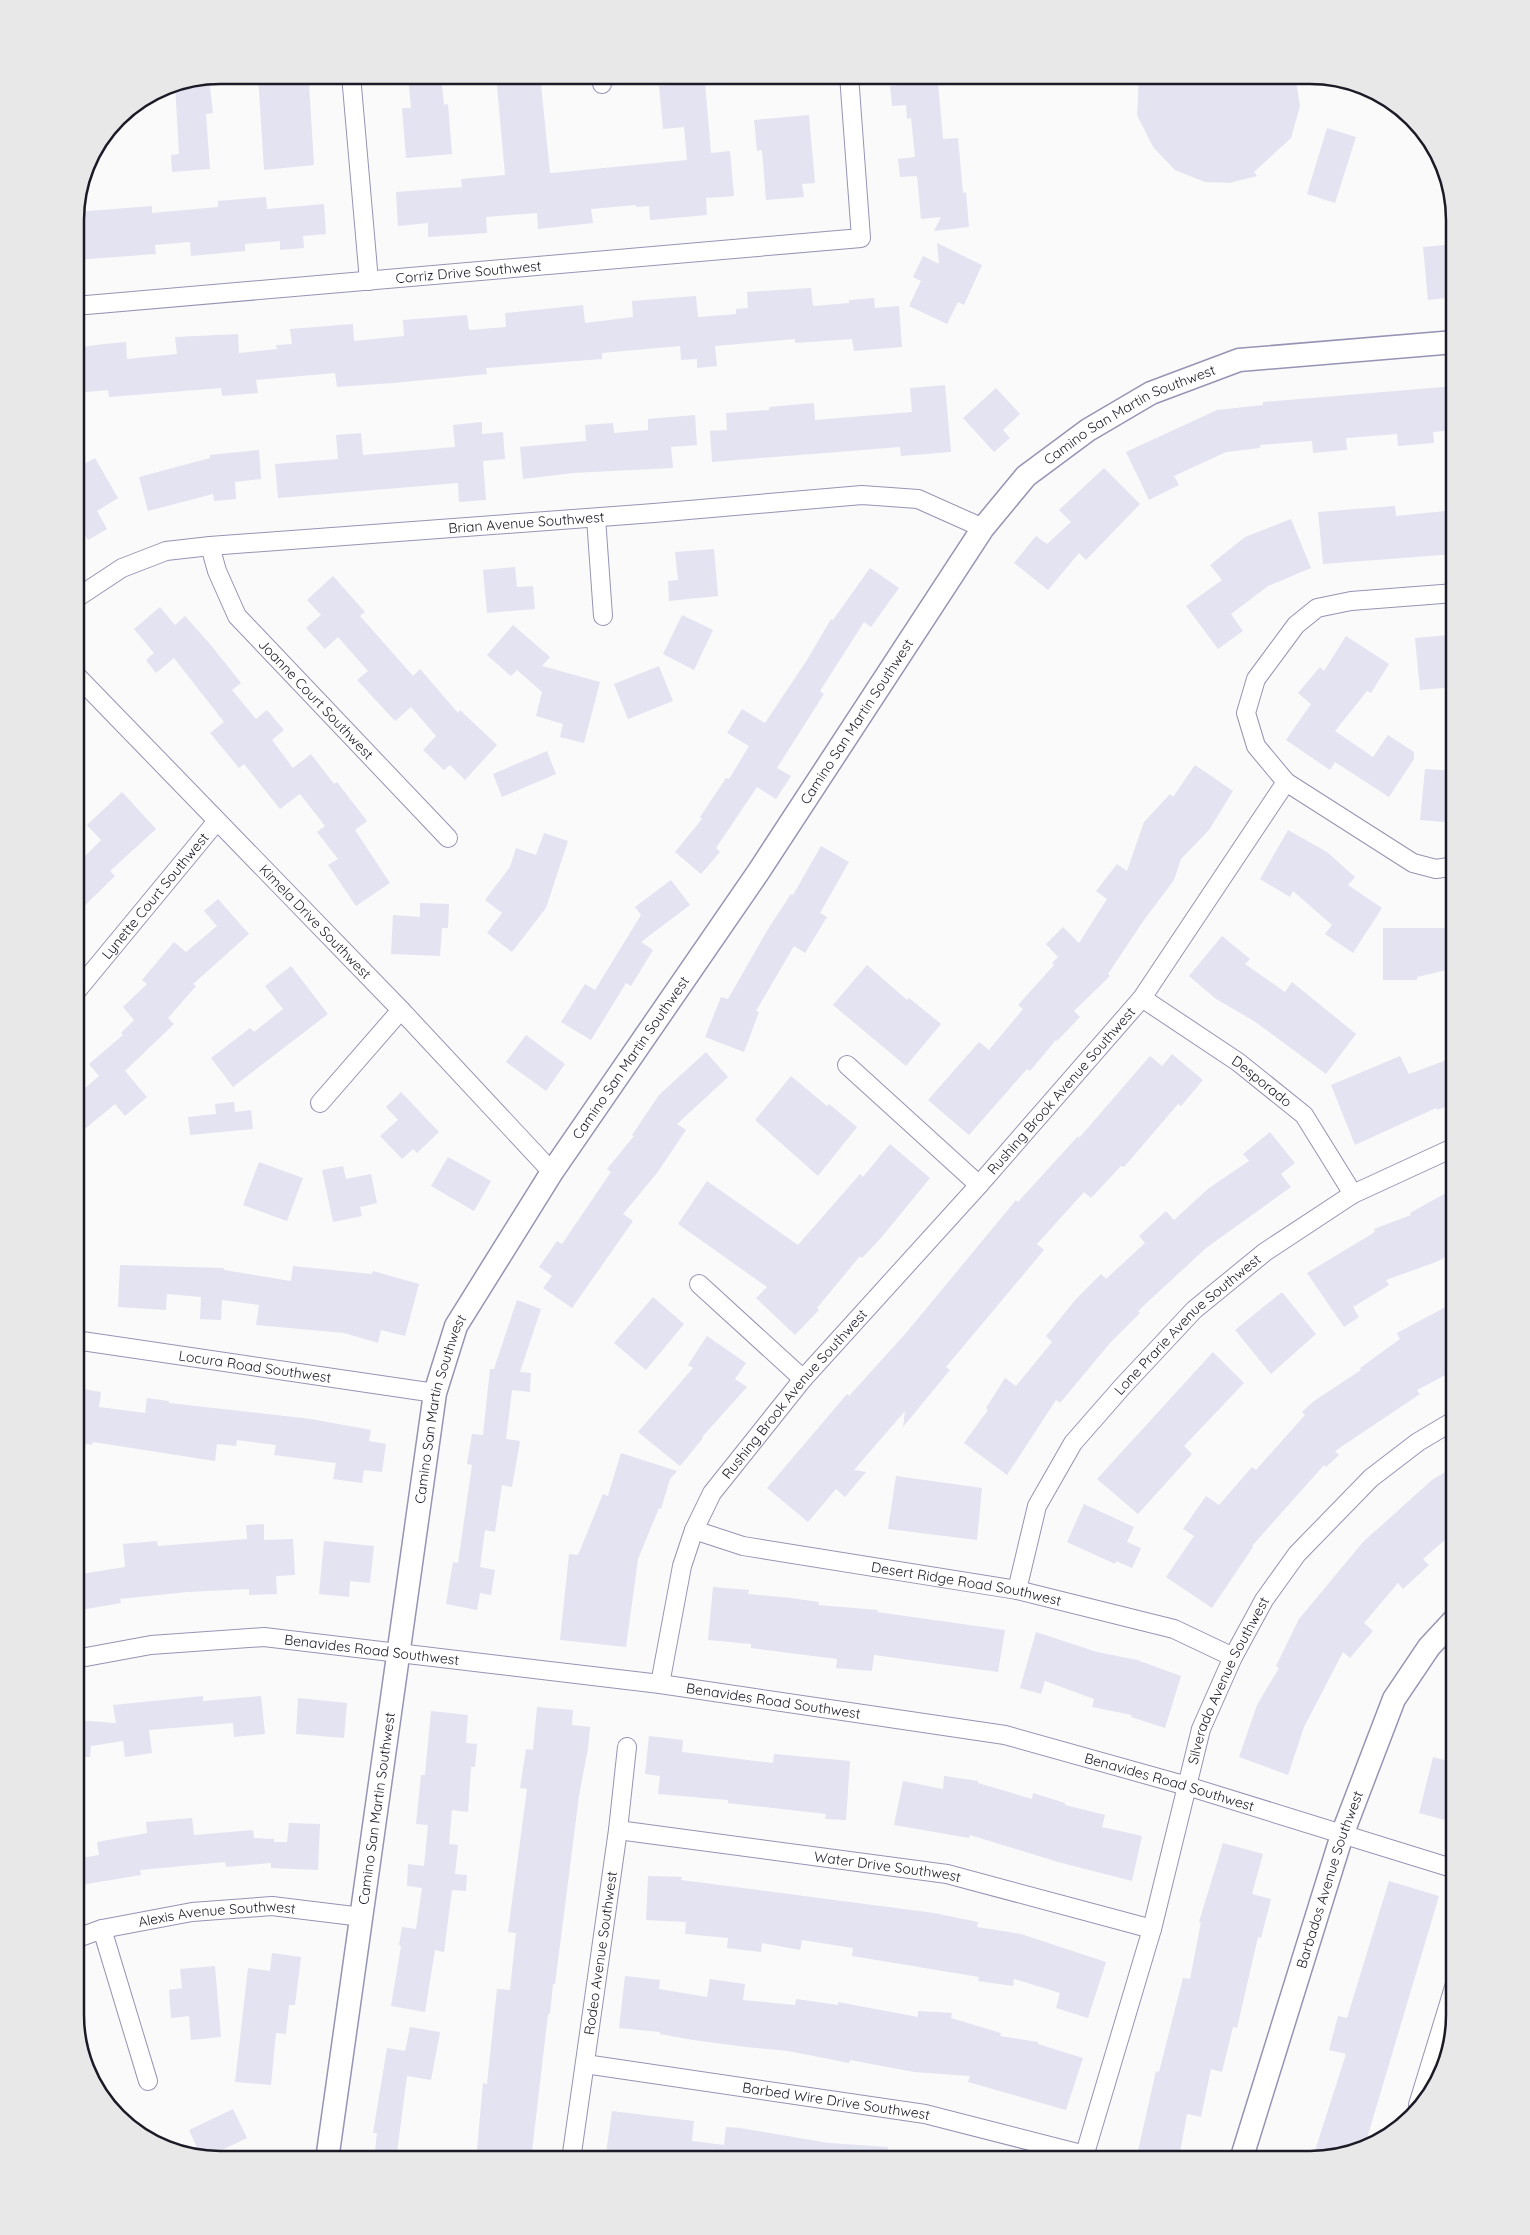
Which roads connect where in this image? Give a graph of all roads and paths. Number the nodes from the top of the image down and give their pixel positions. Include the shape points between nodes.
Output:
1 (352, 84) edge
2 (850, 84) edge
3 (369, 281) junction
4 (84, 305) edge
5 (1446, 343) edge
6 (596, 518) junction
7 (983, 528) junction
8 (210, 546) junction
9 (84, 593) edge
10 (1446, 594) edge
11 (603, 616) dead end
12 (84, 683) edge
13 (1286, 782) junction
14 (217, 821) junction
15 (448, 838) dead end
16 (1446, 867) edge
17 (84, 982) edge
18 (1142, 998) junction
19 (400, 1010) junction
20 (847, 1065) dead end
21 (320, 1103) dead end
22 (1446, 1151) edge
23 (552, 1172) junction
24 (979, 1185) junction
25 (1353, 1194) junction
26 (699, 1284) dead end
27 (84, 1341) edge
28 (803, 1379) junction
29 (435, 1394) junction
30 (1446, 1425) edge
31 (694, 1530) junction
32 (1017, 1590) junction
33 (1446, 1629) edge
34 (399, 1652) junction
35 (84, 1657) edge
36 (1233, 1657) junction
37 (660, 1684) junction
38 (627, 1747) dead end
39 (1188, 1786) junction
40 (618, 1830) junction
41 (1342, 1835) junction
42 (1446, 1865) edge
43 (362, 1917) junction
44 (102, 1929) junction
45 (1152, 1929) junction
46 (84, 1936) edge
47 (1446, 2013) edge
48 (585, 2064) junction
49 (148, 2081) dead end
50 (1422, 2092) edge
51 (328, 2151) edge
52 (572, 2151) edge
53 (1059, 2151) edge
54 (1086, 2151) edge
55 (1244, 2151) edge

1 - 3 street
2 - 3 street, Corriz Drive Southwest via 861,238
3 - 4 street, Corriz Drive Southwest
5 - 7 street, Camino San Martin Southwest via 1239,360 1151,394 1088,430 1026,476
6 - 7 street, Brian Avenue Southwest via 862,495 918,499
6 - 8 street, Brian Avenue Southwest
6 - 11 street
7 - 23 street, Camino San Martin Southwest via 758,871
8 - 9 street, Brian Avenue Southwest via 166,551 122,568
8 - 15 street, Joanne Court Southwest via 237,616
10 - 13 street via 1351,601 1318,608 1296,625 1256,679 1246,713 1256,746
12 - 14 street, Kimela Drive Southwest
13 - 16 street via 1413,863 1436,869
13 - 18 street, Rushing Brook Avenue Southwest
14 - 17 street, Lynette Court Southwest
14 - 19 street, Kimela Drive Southwest
18 - 24 street, Rushing Brook Avenue Southwest
18 - 25 street, Desporado via 1238,1062 1304,1115
19 - 21 street
19 - 23 street, Kimela Drive Southwest
20 - 24 street
22 - 25 street, Lone Prarie Avenue Southwest
23 - 29 street, Camino San Martin Southwest via 456,1326
24 - 28 street, Rushing Brook Avenue Southwest
25 - 32 street, Lone Prarie Avenue Southwest via 1265,1252 1194,1310 1073,1443 1037,1506
26 - 28 street
27 - 29 street, Locura Road Southwest
28 - 31 street, Rushing Brook Avenue Southwest via 712,1493
29 - 34 street, Camino San Martin Southwest
30 - 36 street, Silverado Avenue Southwest via 1371,1478 1297,1554 1264,1600
31 - 32 street, Desert Ridge Road Southwest via 743,1546
31 - 37 street, Rushing Brook Avenue Southwest via 682,1566
32 - 36 street, Desert Ridge Road Southwest via 1174,1629
33 - 41 street, Barbados Avenue Southwest via 1429,1647 1394,1699
34 - 35 street, Benavides Road Southwest via 264,1637 152,1645
34 - 37 street, Benavides Road Southwest
34 - 43 street, Camino San Martin Southwest
36 - 39 street, Silverado Avenue Southwest via 1201,1729
37 - 39 street, Benavides Road Southwest via 1005,1735
38 - 40 street, Rodeo Avenue Southwest
39 - 41 street, Benavides Road Southwest
39 - 45 street, Silverado Avenue Southwest
40 - 45 street, Water Drive Southwest via 948,1874
40 - 48 street, Rodeo Avenue Southwest
41 - 42 street, Benavides Road Southwest
41 - 55 street, Barbados Avenue Southwest
43 - 44 street, Alexis Avenue Southwest via 272,1906 192,1912
43 - 51 street, Camino San Martin Southwest
44 - 46 street, Alexis Avenue Southwest
44 - 49 street
45 - 54 street, Silverado Avenue Southwest
47 - 50 street
48 - 52 street, Rodeo Avenue Southwest
48 - 53 street, Barbed Wire Drive Southwest via 925,2114

